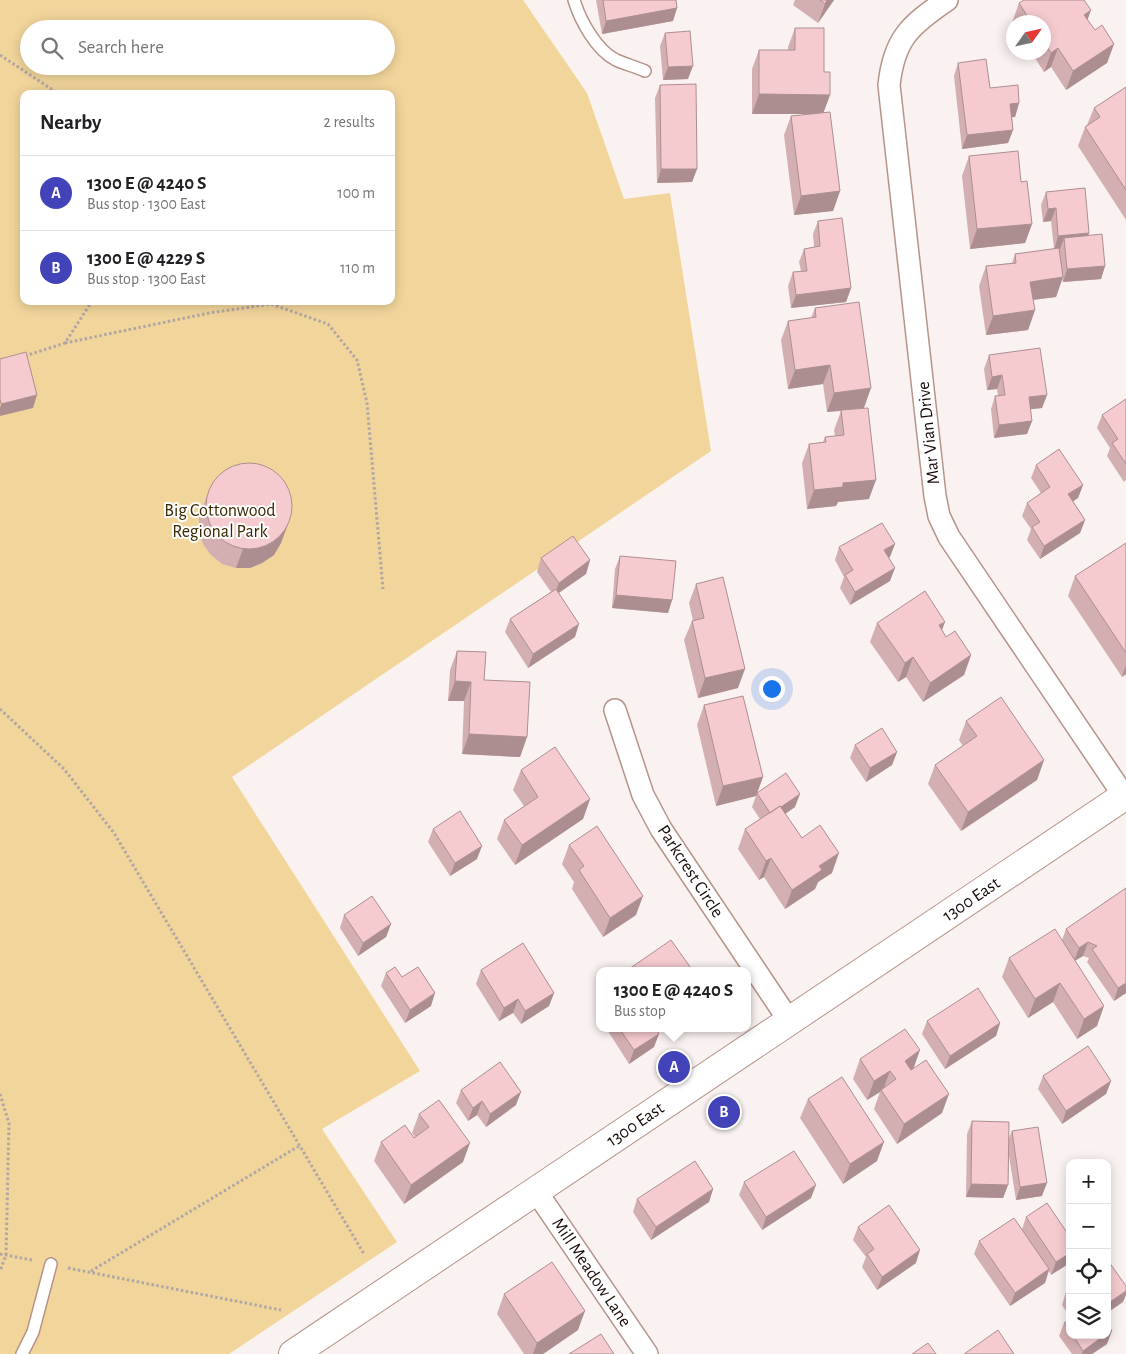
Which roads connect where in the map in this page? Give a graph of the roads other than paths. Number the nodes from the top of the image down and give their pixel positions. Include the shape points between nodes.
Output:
1 (574, 0) edge
2 (947, 0) edge
3 (645, 71) dead end
4 (615, 710) dead end
5 (1125, 795) edge
6 (790, 1022) junction
7 (536, 1191) junction
8 (51, 1264) road end
9 (22, 1354) edge
10 (293, 1354) edge
11 (647, 1354) edge

1 - 3 lane via 589,34 614,59
2 - 5 street, Mar Vian Drive via 915,22 901,41 891,62 889,85 935,496 949,537
4 - 6 street, Parkcrest Circle via 643,795 661,828
5 - 6 main road, 1300 East
6 - 7 main road, 1300 East
7 - 10 main road, 1300 East
7 - 11 street, Mill Meadow Lane
8 - 9 lane via 33,1332

